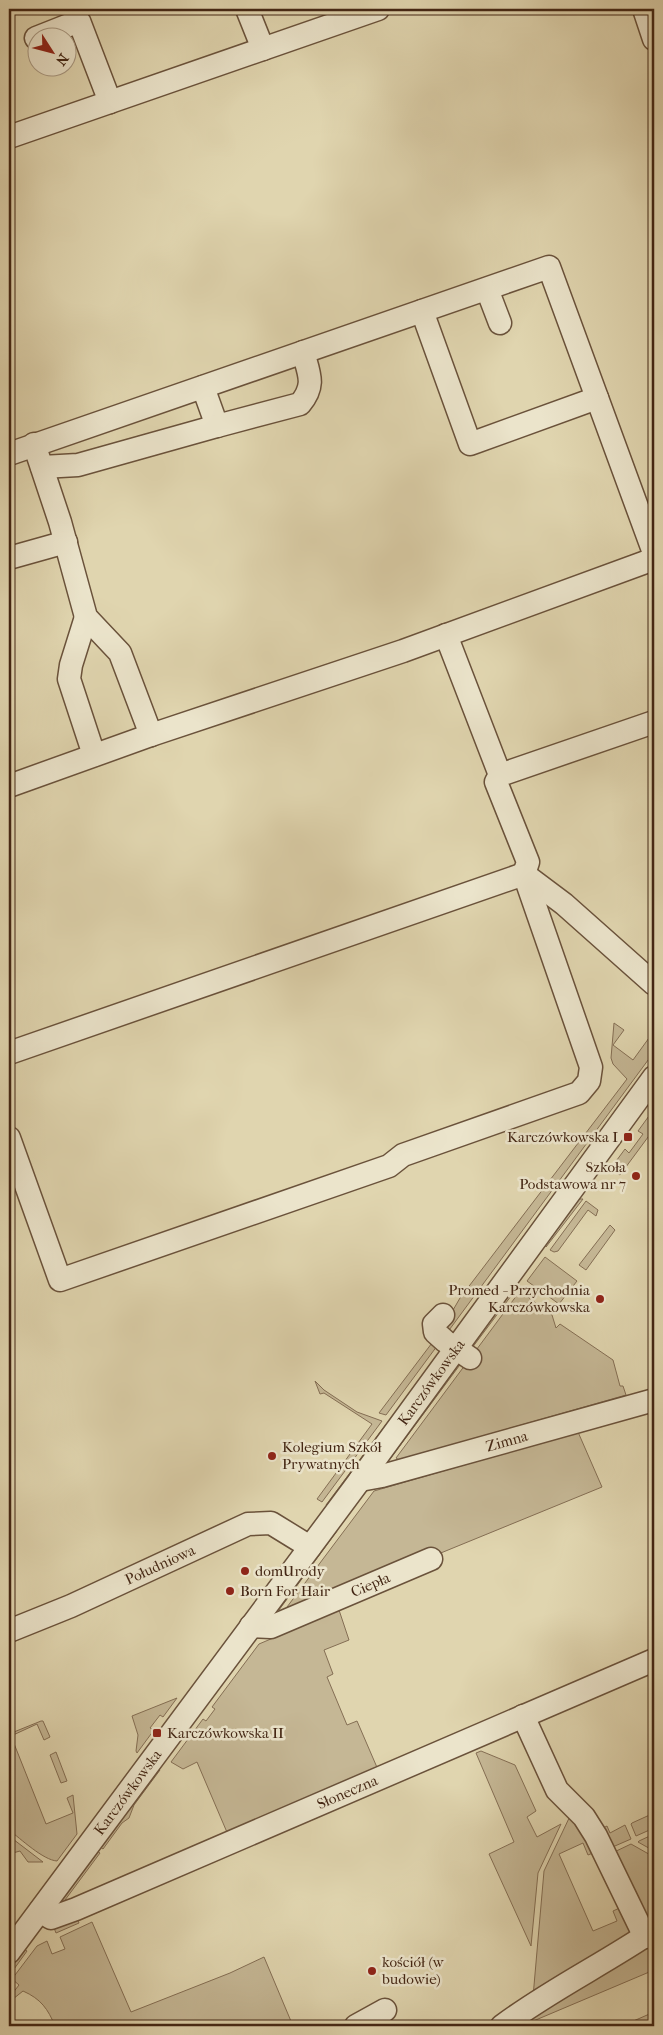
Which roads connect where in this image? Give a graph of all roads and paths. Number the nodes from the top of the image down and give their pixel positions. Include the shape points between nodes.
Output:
1 (248, 9) edge
2 (378, 9) edge
3 (644, 9) edge
4 (61, 28) edge
5 (654, 39) edge
6 (263, 49) junction
7 (110, 102) junction
8 (9, 137) edge
9 (487, 289) junction
10 (422, 311) junction
11 (500, 323) dead end
12 (302, 352) junction
13 (203, 386) junction
14 (597, 398) junction
15 (110, 418) junction
16 (217, 426) junction
17 (65, 434) junction
18 (34, 444) junction
19 (124, 453) junction
20 (9, 454) edge
21 (78, 465) junction
22 (42, 467) junction
23 (66, 542) junction
24 (654, 553) edge
25 (9, 558) edge
26 (654, 559) edge
27 (86, 617) junction
28 (446, 635) junction
29 (654, 722) edge
30 (151, 735) junction
31 (94, 755) junction
32 (500, 775) junction
33 (9, 786) edge
34 (524, 874) junction
35 (654, 984) edge
36 (9, 1053) edge
37 (654, 1077) edge
38 (9, 1138) edge
39 (443, 1315) dead end
40 (463, 1353) junction
41 (654, 1400) edge
42 (360, 1480) junction
43 (310, 1547) junction
44 (431, 1559) dead end
45 (251, 1626) junction
46 (9, 1631) edge
47 (654, 1660) edge
48 (523, 1716) junction
49 (40, 1911) junction
50 (649, 1934) edge
51 (9, 1952) edge
52 (386, 2010) dead end
53 (356, 2026) edge
54 (502, 2026) edge

1 - 6 street
2 - 6 street
3 - 5 street
4 - 7 street via 79,21
6 - 7 street
7 - 8 street
9 - 10 street
9 - 11 street
9 - 14 street via 549,267
10 - 12 street
10 - 14 street via 470,444
12 - 13 street
12 - 16 street via 311,381 309,394 300,404
13 - 15 street
13 - 16 street
14 - 24 street
15 - 17 street
15 - 19 street
16 - 19 street
17 - 18 street
17 - 21 street
18 - 20 street
18 - 22 street
19 - 21 street
21 - 22 street
22 - 23 street
23 - 25 street
23 - 27 street
26 - 28 street
27 - 30 street via 120,653
27 - 31 street via 69,679
28 - 30 street
28 - 32 street
29 - 32 street
30 - 31 street
31 - 33 street
32 - 34 street via 496,782 528,862
34 - 35 street via 564,904
34 - 36 street
34 - 38 street via 591,1067 589,1081 579,1093 403,1154 389,1166 60,1280
37 - 40 street, Karczówkowska
39 - 40 street via 434,1324 435,1332
40 - 42 street, Karczówkowska
41 - 42 street, Zimna
42 - 43 street, Karczówkowska
43 - 45 street, Karczówkowska
43 - 46 street, Południowa via 271,1523 248,1524 71,1606
44 - 45 street, Ciepła via 271,1627
45 - 49 street, Karczówkowska
47 - 48 street, Słoneczna
48 - 49 street, Słoneczna via 76,1909 51,1918
48 - 50 street via 557,1790 584,1817
49 - 51 street, Karczówkowska
50 - 54 street via 528,2006
52 - 53 street

